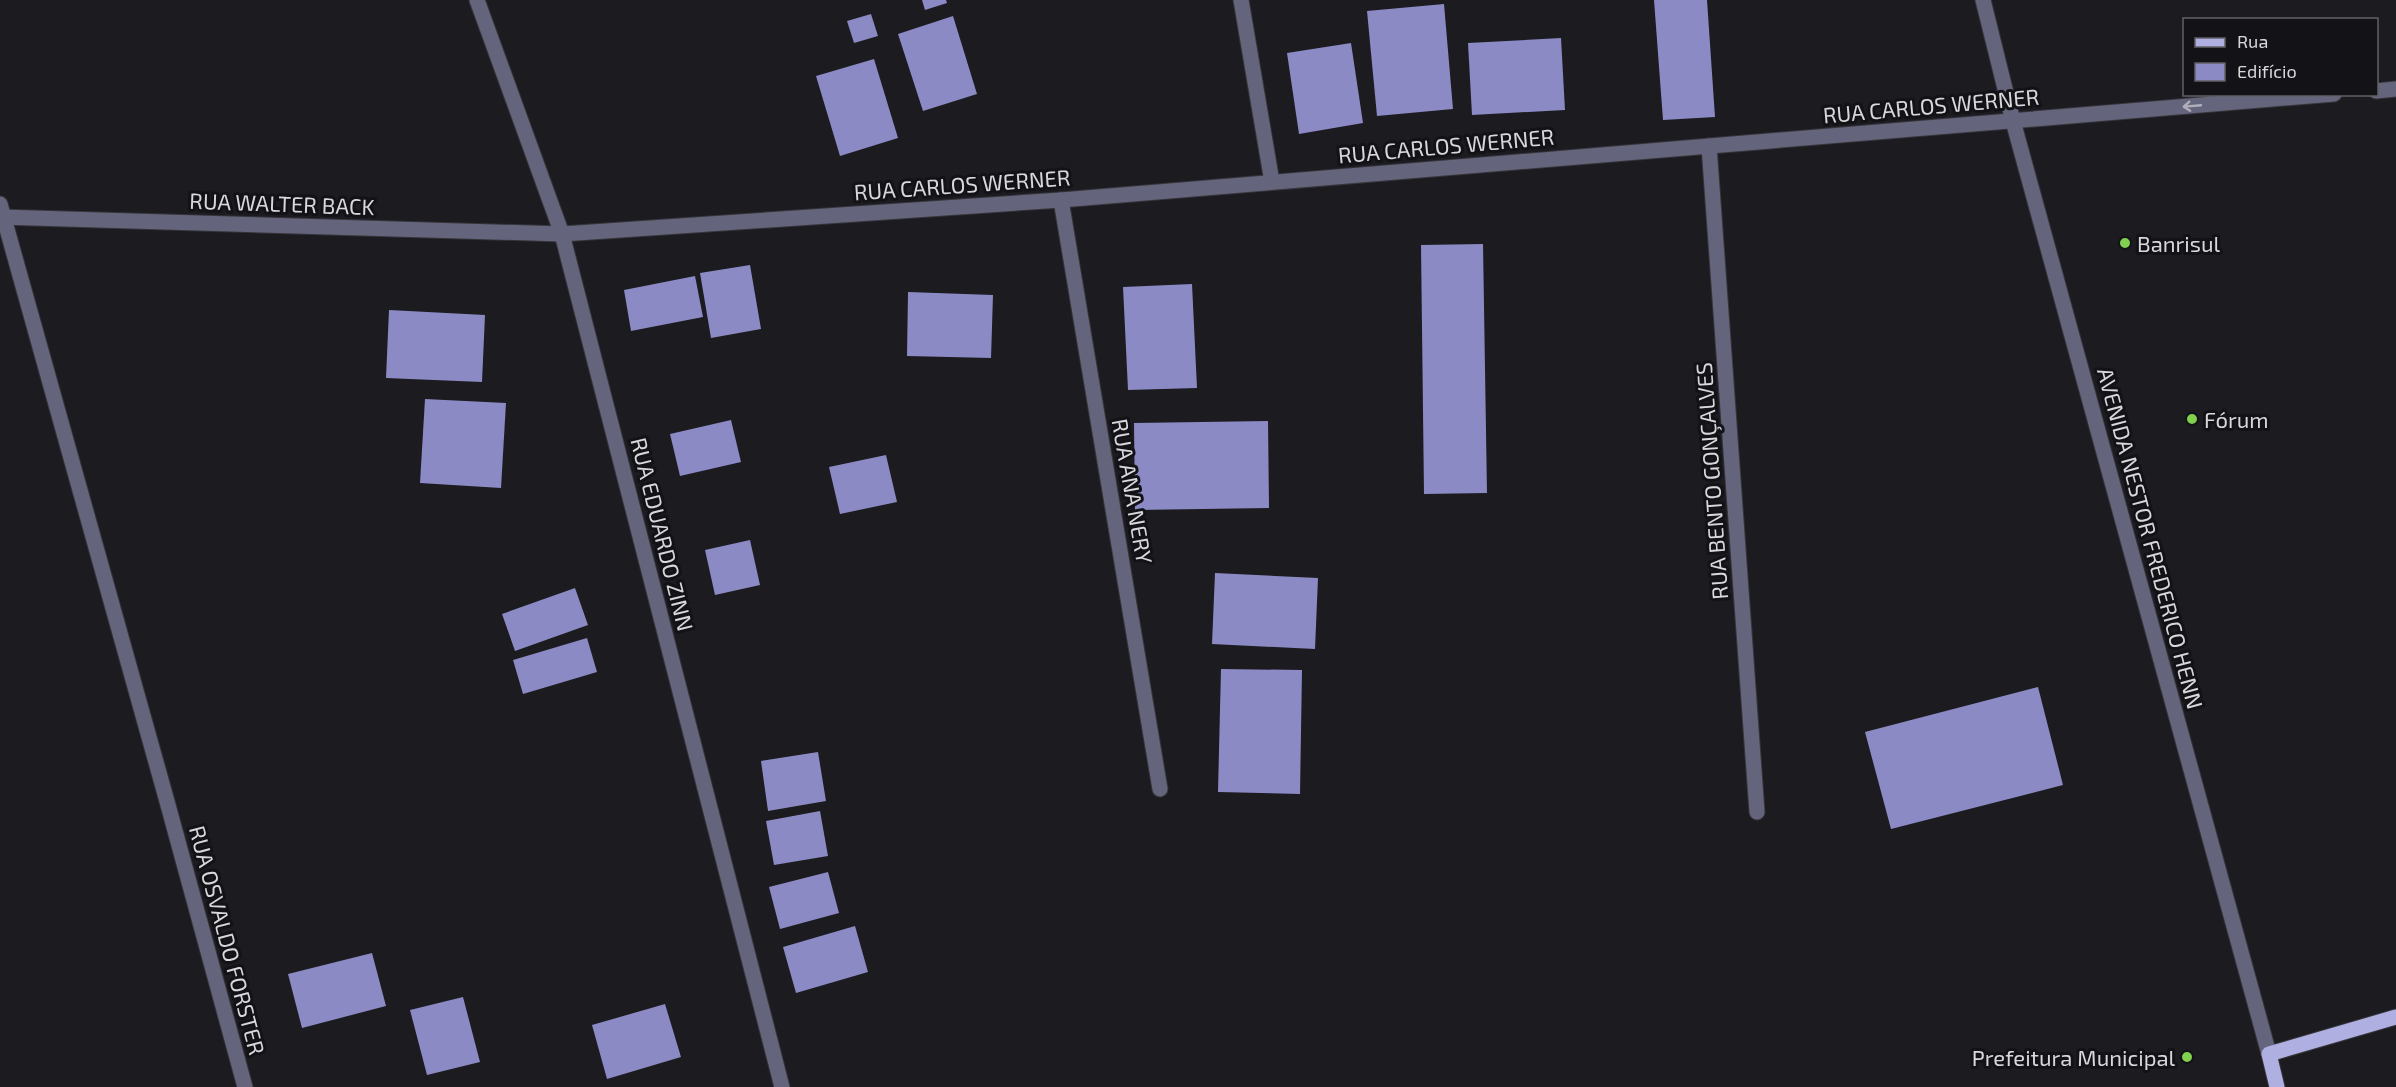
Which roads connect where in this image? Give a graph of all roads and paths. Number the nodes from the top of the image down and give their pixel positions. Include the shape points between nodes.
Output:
1 (477, 0) edge
2 (1241, 0) edge
3 (1983, 0) edge
4 (2396, 89) edge
5 (2378, 91) edge
6 (2310, 96) edge
7 (2013, 121) junction
8 (1709, 146) junction
9 (1272, 182) junction
10 (1061, 200) junction
11 (2, 213) edge
12 (562, 234) junction
13 (1160, 789) dead end
14 (1757, 812) dead end
15 (2396, 1017) edge
16 (2269, 1054) junction
17 (244, 1087) edge
18 (782, 1087) edge
19 (2277, 1087) edge

1 - 12 street, RUA EDUARDO ZINN
2 - 9 street
3 - 7 street, AVENIDA NESTOR FREDERICO HENN
4 - 5 street
6 -> 7 street, RUA CARLOS WERNER
7 - 8 street, RUA CARLOS WERNER
7 - 16 street, AVENIDA NESTOR FREDERICO HENN
8 - 9 street, RUA CARLOS WERNER
8 - 14 street, RUA BENTO GONÇALVES
9 - 10 street, RUA CARLOS WERNER
10 - 12 street, RUA CARLOS WERNER
10 - 13 street, RUA ANA NERY
11 - 12 street, RUA WALTER BACK
11 - 17 street, RUA OSVALDO FORSTER
12 - 18 street, RUA EDUARDO ZINN
15 - 16 main road
16 - 19 main road, AVENIDA NESTOR FREDERICO HENN

